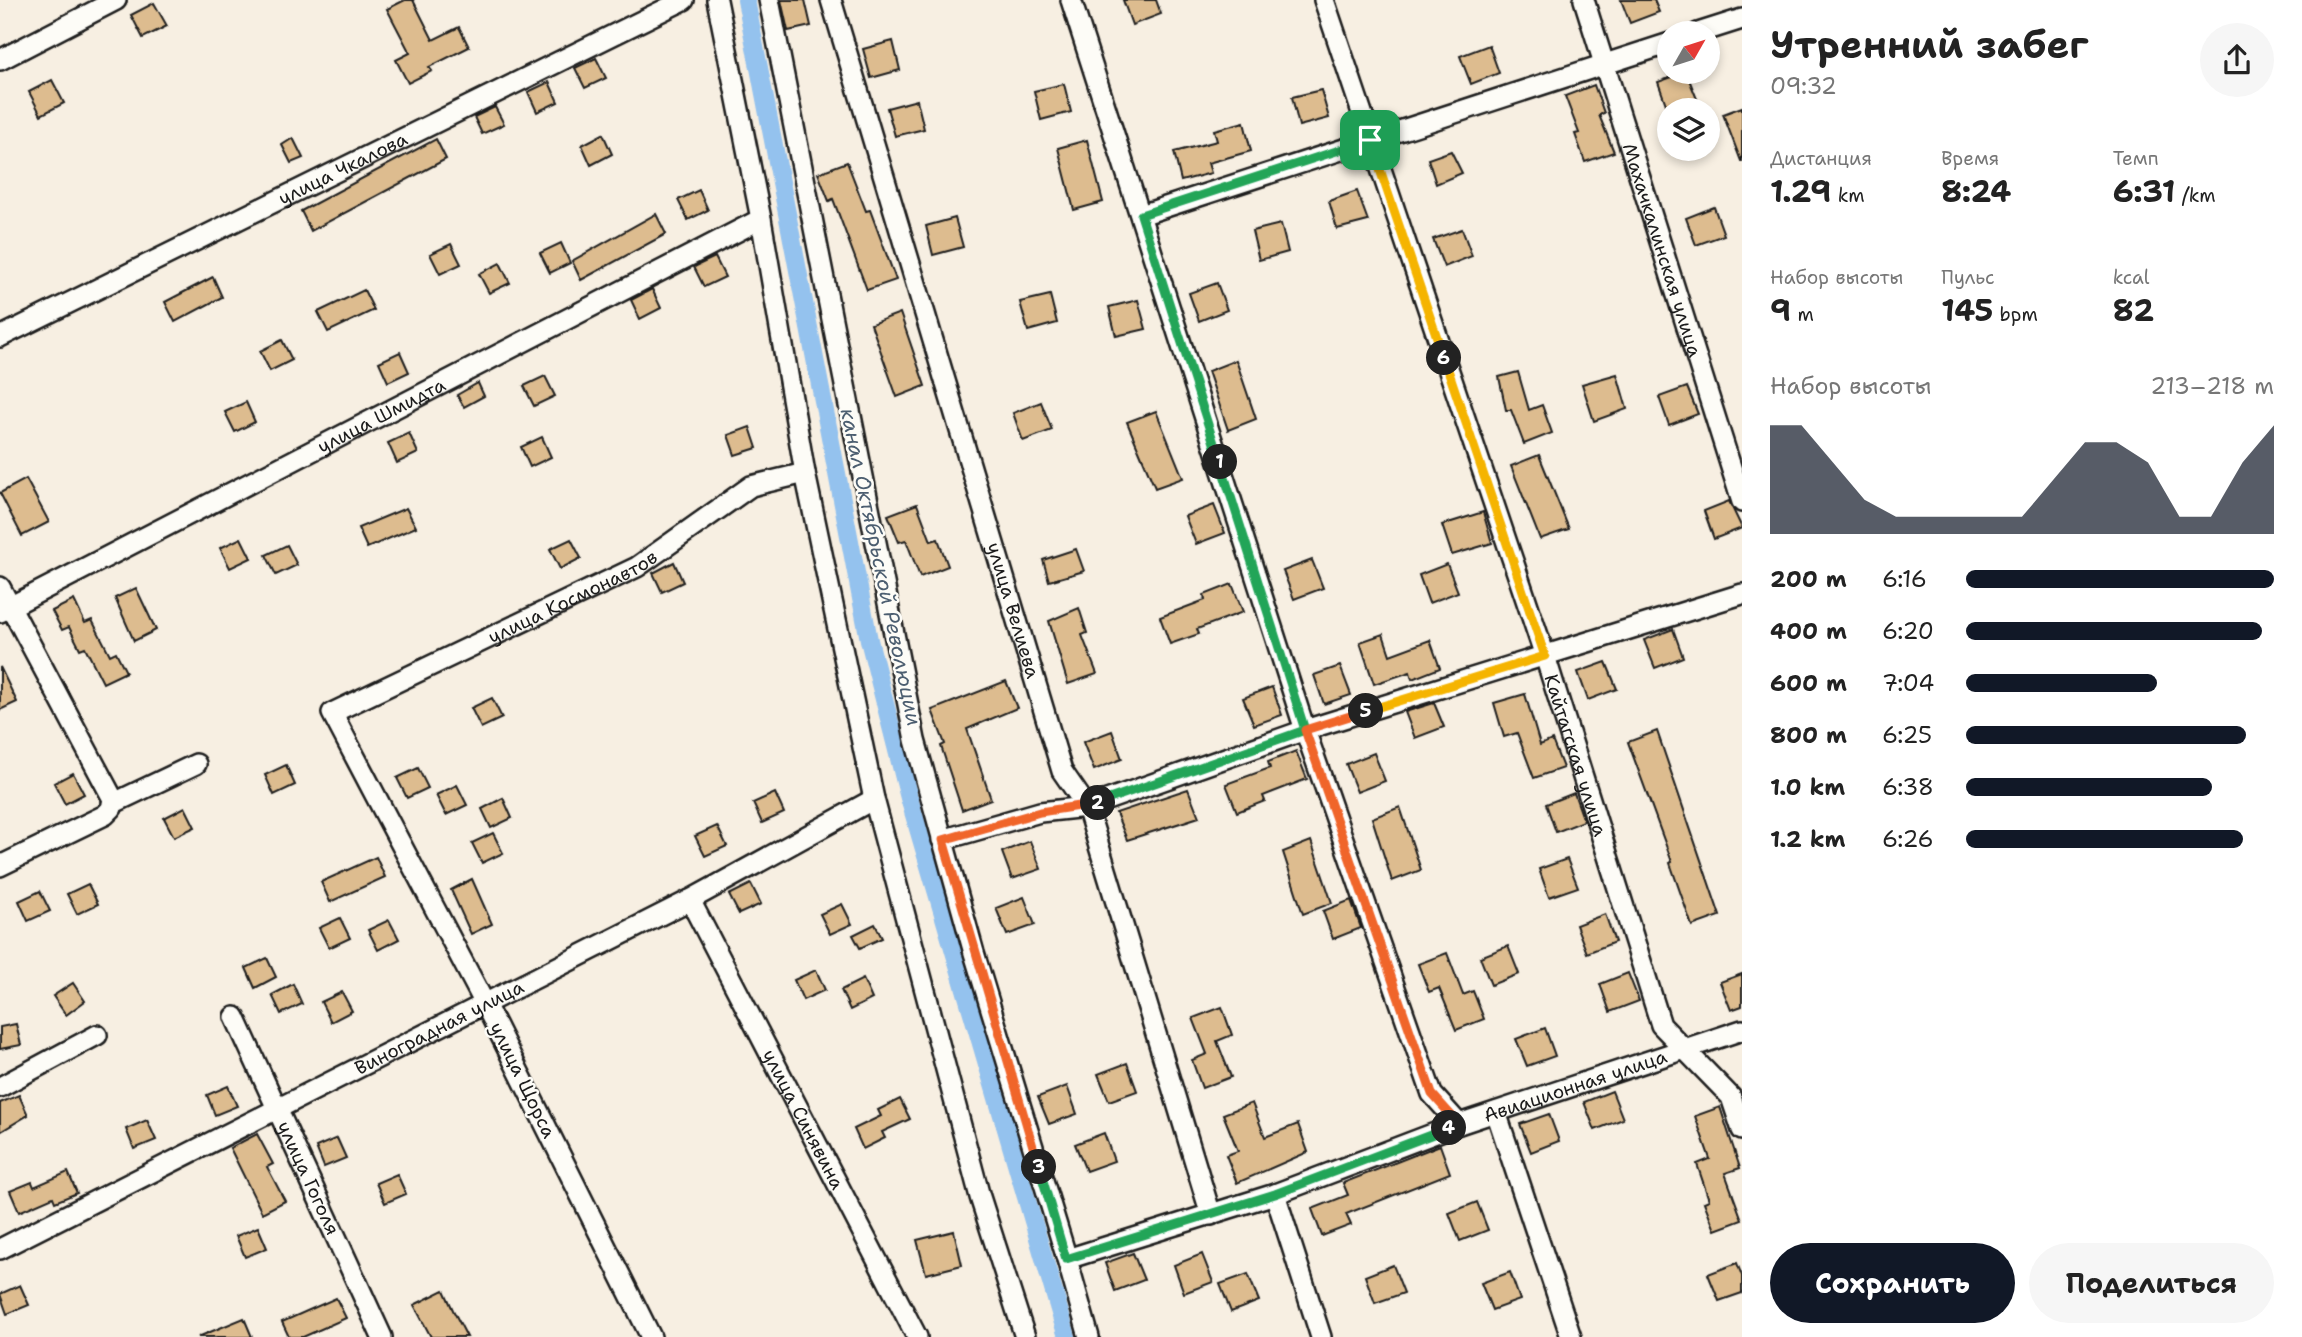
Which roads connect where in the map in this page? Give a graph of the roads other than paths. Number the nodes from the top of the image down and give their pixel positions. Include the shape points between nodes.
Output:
1 (116, 0) edge
2 (684, 0) edge
3 (717, 0) edge
4 (769, 0) edge
5 (831, 0) edge
6 (1071, 0) edge
7 (1324, 0) edge
8 (1584, 0) edge
9 (1742, 19) edge
10 (1720, 26) edge
11 (1657, 47) edge
12 (0, 60) edge
13 (1604, 64) junction
14 (1370, 140) junction
15 (1141, 215) junction
16 (761, 219) junction
17 (0, 337) edge
18 (805, 473) junction
19 (1742, 502) edge
20 (0, 587) edge
21 (1742, 594) edge
22 (6, 610) edge
23 (1545, 656) junction
24 (332, 713) joint
25 (1305, 730) junction
26 (196, 764) dead end
27 (874, 799) junction
28 (1087, 807) junction
29 (108, 810) junction
30 (943, 840) junction
31 (0, 866) edge
32 (690, 900) junction
33 (484, 1002) junction
34 (235, 1017) dead end
35 (1742, 1030) edge
36 (97, 1035) dead end
37 (1684, 1049) junction
38 (0, 1087) edge
39 (279, 1107) junction
40 (1496, 1112) junction
41 (1459, 1124) junction
42 (1742, 1130) edge
43 (1275, 1194) junction
44 (1211, 1215) junction
45 (0, 1249) edge
46 (1066, 1259) junction
47 (378, 1336) edge
48 (651, 1337) edge
49 (917, 1337) edge
50 (1025, 1337) edge
51 (1089, 1337) edge
52 (1321, 1337) edge
53 (1571, 1337) edge

1 - 12 street
2 - 17 street, улица Чкалова
3 - 16 street
4 - 30 street via 909,713
5 - 28 street, улица Велиева via 1062,771
6 - 15 street
7 - 14 street, Кайтагская улица
8 - 13 street, Махачкалинская улица
9 - 10 street
11 - 13 street
13 - 14 street
13 - 19 street, Махачкалинская улица
14 - 15 street
14 - 23 street, Кайтагская улица
15 - 25 street
16 - 18 street
16 - 22 street, улица Шмидта
18 - 24 street, улица Космонавтов via 751,486 637,567
18 - 27 street
20 - 22 street
21 - 23 street
22 - 29 street via 113,799
23 - 25 street
23 - 37 street, Кайтагская улица via 1661,1025
24 - 33 street, улица Щорса
25 - 28 street
25 - 41 street via 1432,1094
26 - 29 street
27 - 32 street, Виноградная улица
27 - 50 street via 980,1197
28 - 30 street via 1040,812
28 - 44 street, улица Велиева
29 - 31 street
30 - 46 street
32 - 33 street, Виноградная улица
32 - 49 street, улица Синявина
33 - 39 street, Виноградная улица
33 - 48 street, улица Щорса
34 - 39 street, улица Гоголя
35 - 37 street, Авиационная улица
36 - 38 street
37 - 40 street, Авиационная улица
37 - 42 street, Кайтагская улица via 1731,1097
39 - 45 street, Виноградная улица
39 - 47 street, улица Гоголя
40 - 41 street, Авиационная улица
40 - 53 street
41 - 43 street, Авиационная улица
43 - 44 street, Авиационная улица
43 - 52 street
44 - 46 street, Авиационная улица
46 - 51 street

